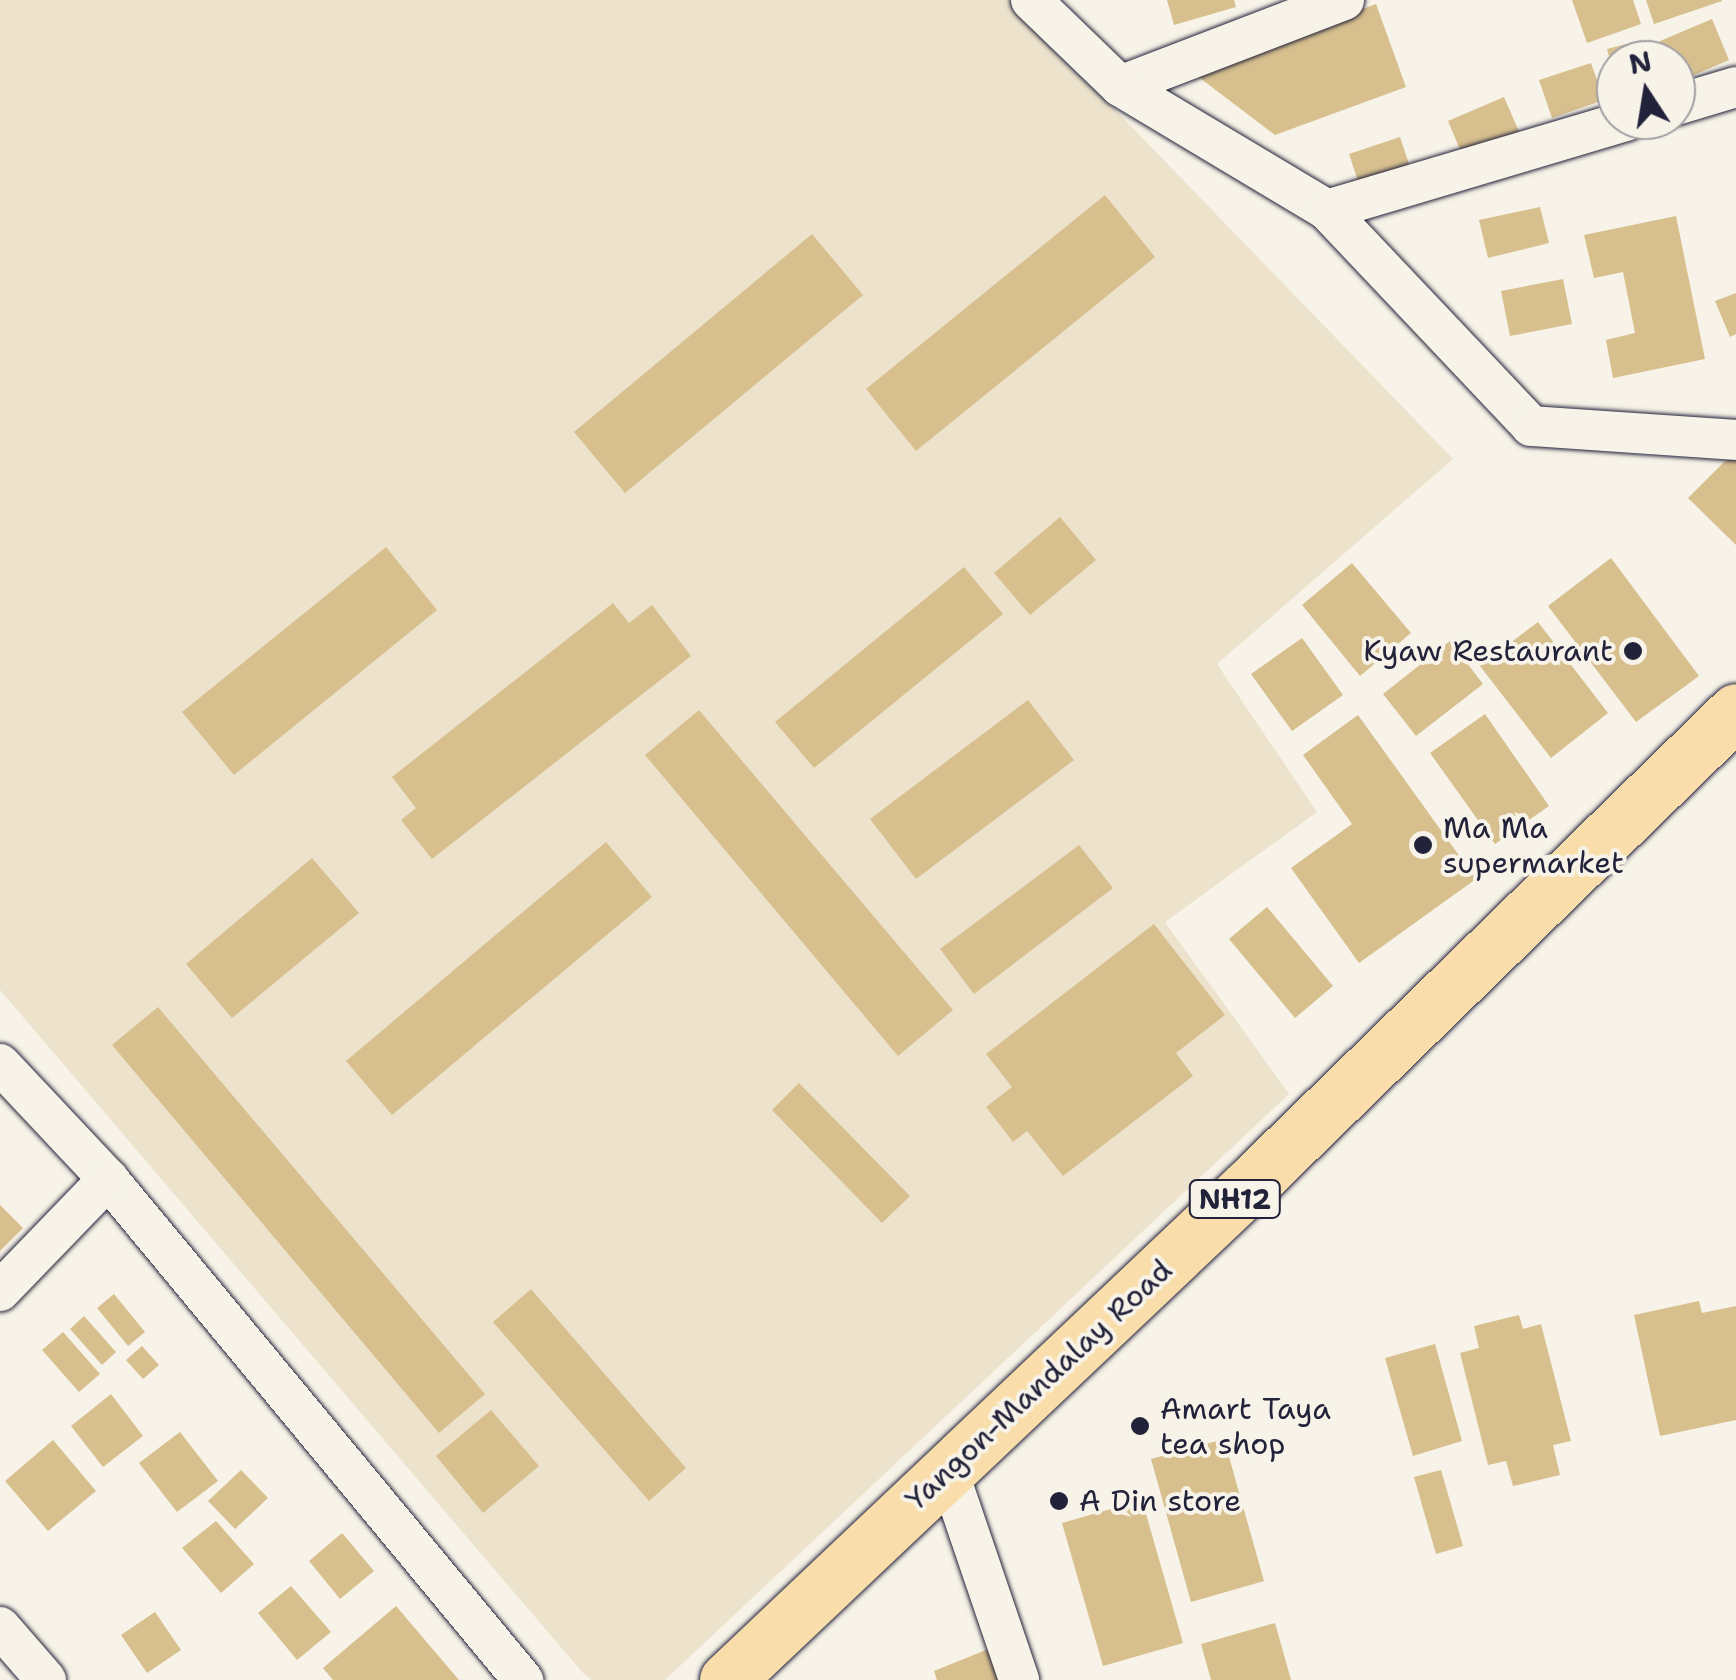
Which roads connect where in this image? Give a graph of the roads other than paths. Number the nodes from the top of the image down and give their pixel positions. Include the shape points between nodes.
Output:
1 (1032, 0) edge
2 (1344, 0) edge
3 (1120, 86) junction
4 (1736, 88) edge
5 (1696, 100) edge
6 (1596, 130) edge
7 (1328, 210) junction
8 (1736, 440) edge
9 (1736, 711) edge
10 (0, 1064) edge
11 (108, 1179) junction
12 (0, 1291) edge
13 (948, 1471) junction
14 (0, 1627) edge
15 (46, 1680) edge
16 (523, 1680) edge
17 (728, 1680) edge
18 (1019, 1680) edge

1 - 3 street
2 - 3 street
3 - 7 street
4 - 5 street
6 - 7 street
7 - 8 street via 1531,426
9 - 13 highway, Yangon-Mandalay Road / NH12
10 - 11 street
11 - 12 street
11 - 16 street
13 - 17 highway, Yangon-Mandalay Road / NH12
13 - 18 street
14 - 15 street

